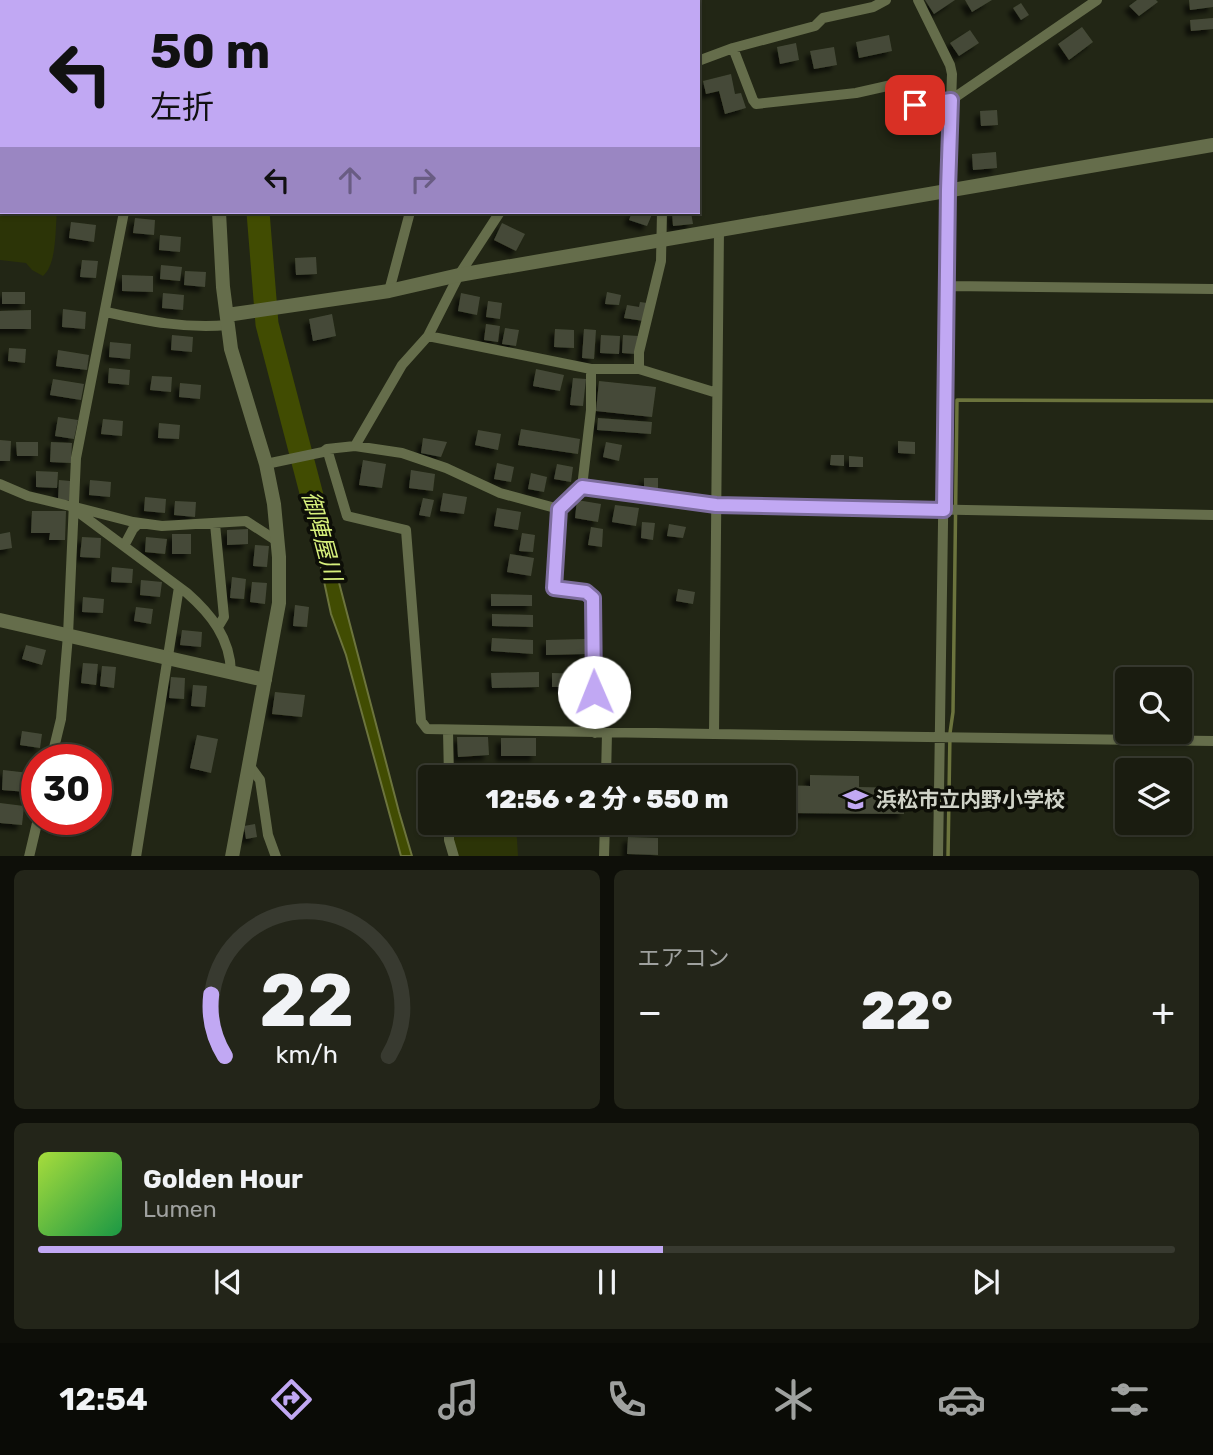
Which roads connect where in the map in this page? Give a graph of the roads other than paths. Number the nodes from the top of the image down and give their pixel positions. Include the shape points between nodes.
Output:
1 (886, 0) edge
2 (918, 0) edge
3 (1097, 0) edge
4 (733, 48) junction
5 (700, 60) edge
6 (951, 100) junction
7 (1213, 145) edge
8 (948, 190) junction
9 (124, 214) edge
10 (219, 214) edge
11 (409, 214) edge
12 (499, 214) edge
13 (662, 214) edge
14 (719, 230) junction
15 (659, 240) junction
16 (459, 275) junction
17 (947, 285) junction
18 (1213, 289) edge
19 (389, 291) junction
20 (106, 312) junction
21 (232, 317) junction
22 (428, 336) junction
23 (591, 369) junction
24 (639, 369) junction
25 (717, 393) junction
26 (355, 446) junction
27 (325, 451) junction
28 (271, 463) junction
29 (0, 484) edge
30 (582, 487) junction
31 (716, 505) junction
32 (75, 509) junction
33 (559, 509) junction
34 (951, 510) junction
35 (1213, 515) edge
36 (139, 523) junction
37 (215, 524) junction
38 (277, 541) junction
39 (124, 546) junction
40 (179, 587) junction
41 (0, 620) edge
42 (219, 627) junction
43 (68, 635) junction
44 (167, 658) junction
45 (231, 672) junction
46 (265, 680) junction
47 (448, 731) junction
48 (601, 733) junction
49 (714, 734) junction
50 (947, 737) junction
51 (1213, 741) edge
52 (55, 744) edge
53 (249, 765) junction
54 (449, 765) edge
55 (605, 765) edge
56 (34, 835) edge
57 (449, 835) edge
58 (605, 835) edge
59 (29, 856) edge
60 (136, 856) edge
61 (232, 856) edge
62 (276, 856) edge
63 (453, 856) edge
64 (604, 856) edge
65 (938, 856) edge

1 - 4 street via 873,8 823,18 815,26
2 - 6 street via 950,65
3 - 6 street
4 - 5 street
4 - 6 street via 756,104 896,84 915,105
6 - 8 street
7 - 8 street
8 - 14 street
8 - 17 street
9 - 20 street
10 - 21 street via 223,286
11 - 19 street
12 - 16 street
13 - 15 street
14 - 15 street
14 - 25 street
15 - 16 street
15 - 24 street via 661,261
16 - 19 street
16 - 22 street
17 - 18 street
17 - 34 street
19 - 21 street
20 - 21 street via 203,327
20 - 32 street via 76,458
21 - 28 street via 231,349
22 - 23 street
22 - 26 street via 402,365
23 - 24 street
23 - 30 street
24 - 25 street
25 - 31 street
26 - 27 street
26 - 33 street via 401,453 500,493
27 - 28 street
27 - 47 street via 347,516 406,530 421,721 427,729
28 - 38 street
29 - 32 street
30 - 31 street
30 - 33 street
31 - 34 street
31 - 49 street
32 - 36 street
32 - 39 street
32 - 43 street
33 - 48 street via 554,588 586,592 594,601
34 - 35 street
34 - 50 street
36 - 37 street via 171,527
36 - 39 street
37 - 38 street via 248,522
37 - 42 street via 224,617
38 - 46 street via 279,603
39 - 40 street
40 - 42 street
40 - 44 street
41 - 43 street
42 - 45 street
43 - 44 street
43 - 52 street
44 - 45 street
44 - 60 street
45 - 46 street
46 - 53 street
47 - 48 street
47 - 54 street
48 - 49 street
48 - 55 street
49 - 50 street
50 - 51 street
50 - 65 street
53 - 61 street
53 - 62 street via 260,780 268,835
56 - 59 street
57 - 63 street
58 - 64 street

